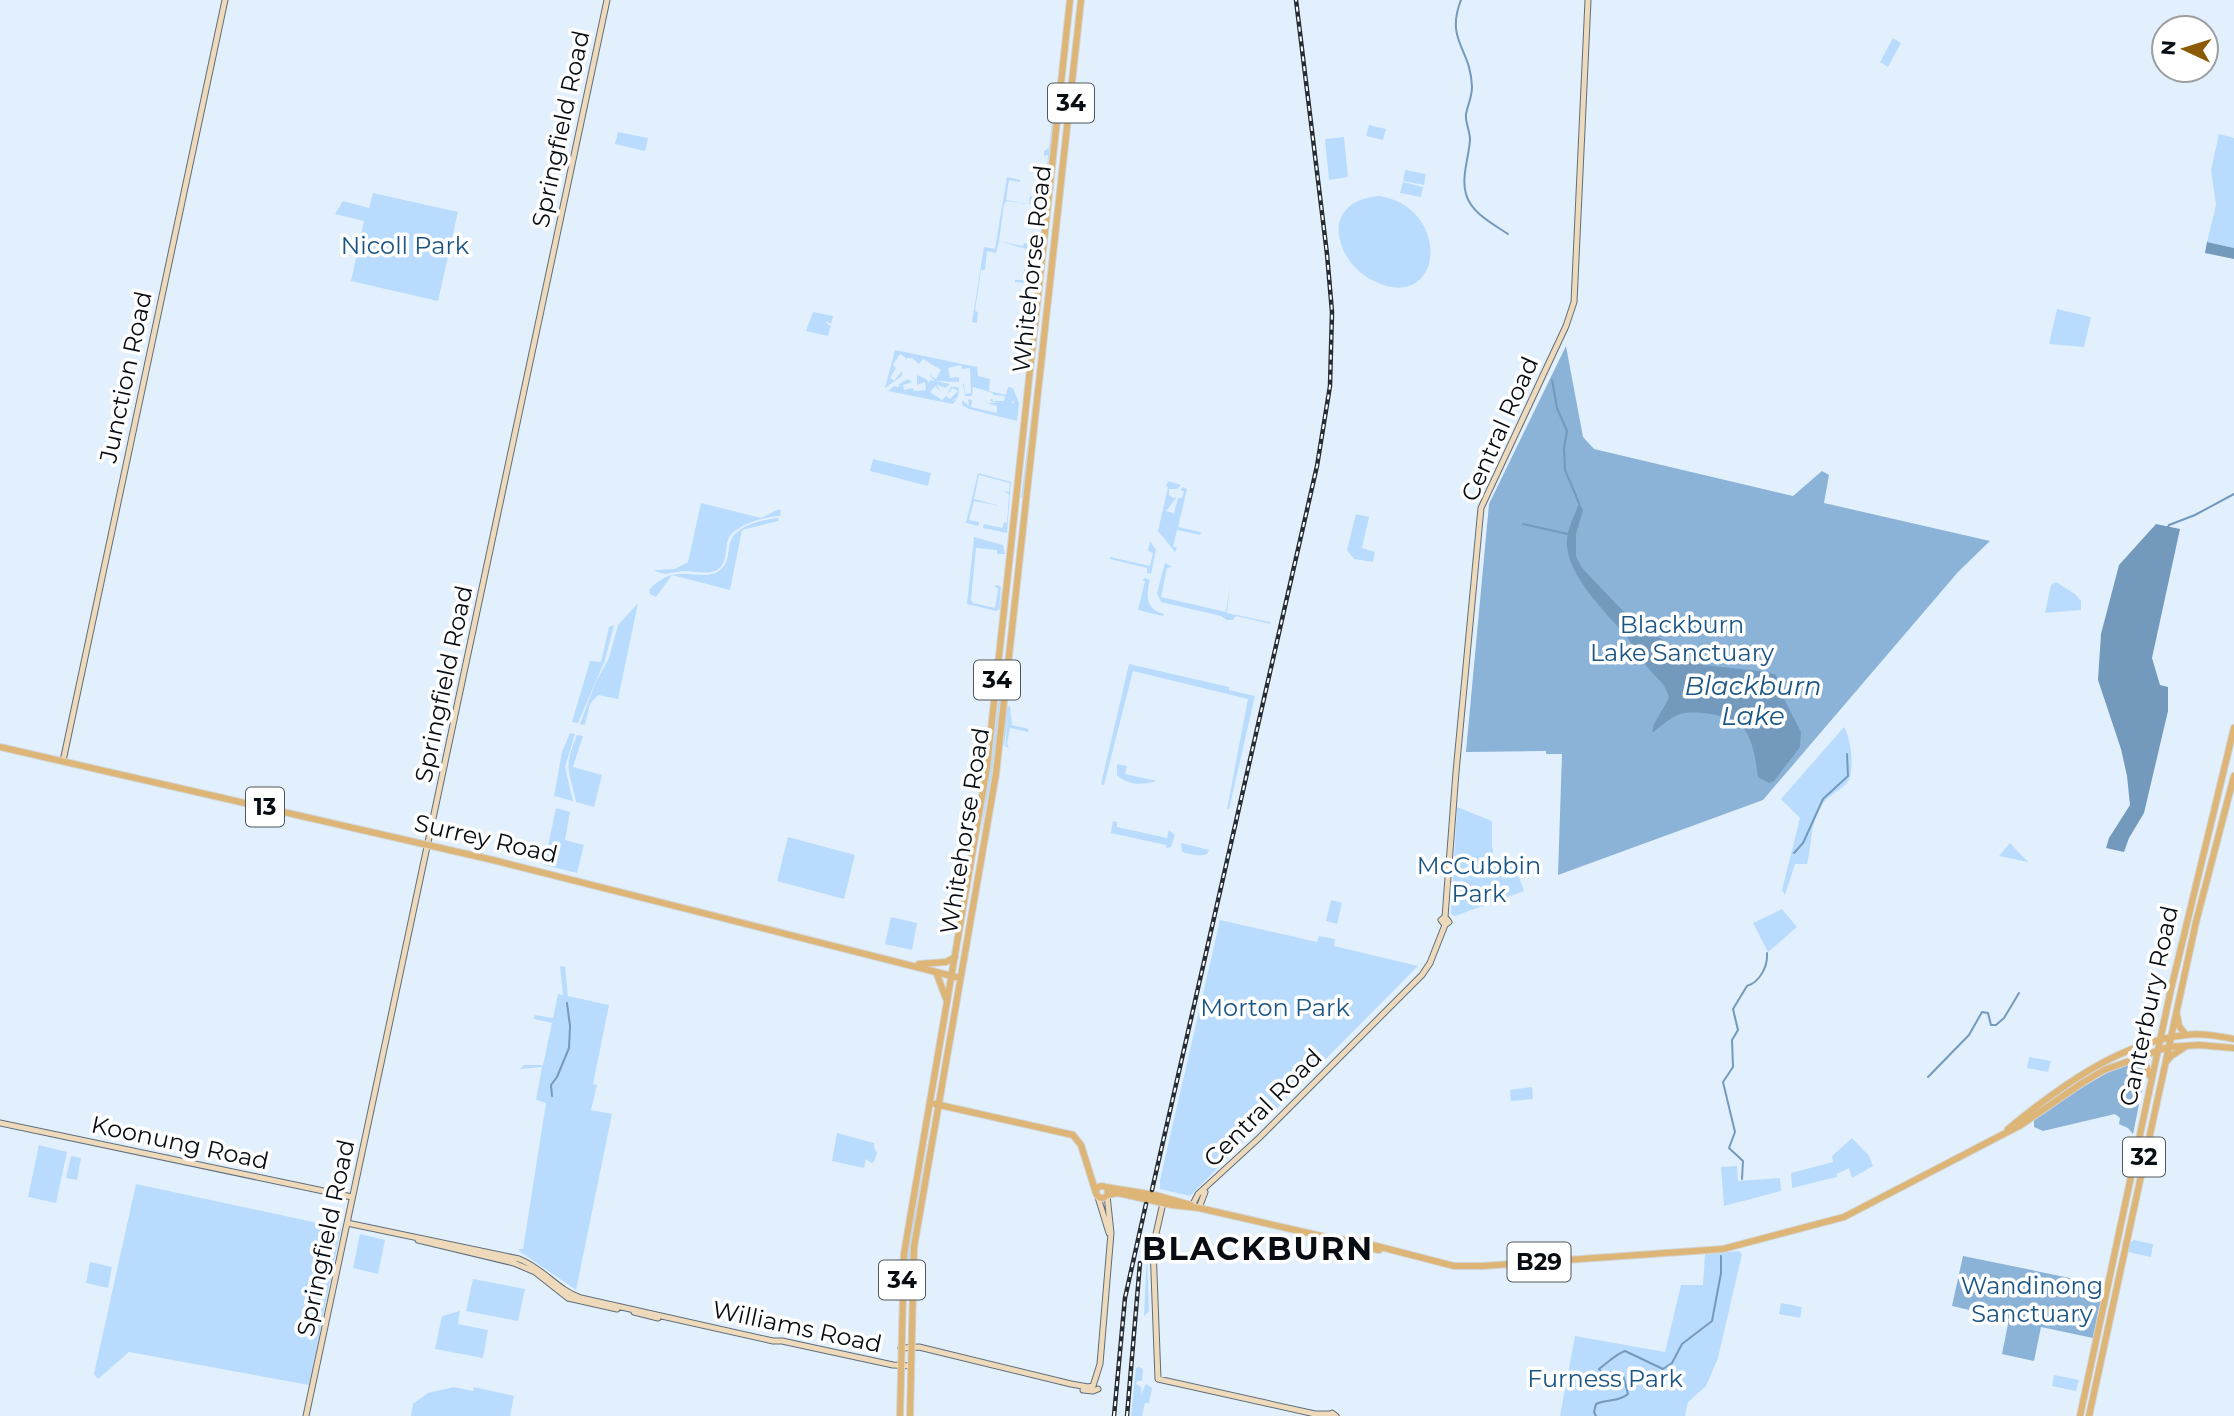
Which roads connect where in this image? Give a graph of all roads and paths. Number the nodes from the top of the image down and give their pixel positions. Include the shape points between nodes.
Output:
1 (225, 0) edge
2 (607, 0) edge
3 (1070, 0) edge
4 (1081, 0) edge
5 (1588, 0) edge
6 (1042, 348) junction
7 (1031, 354) junction
8 (2234, 729) edge
9 (0, 747) edge
10 (62, 761) junction
11 (2234, 776) edge
12 (976, 838) junction
13 (985, 840) junction
14 (428, 845) junction
15 (980, 868) junction
16 (970, 874) junction
17 (955, 957) junction
18 (911, 964) junction
19 (935, 972) junction
20 (952, 976) junction
21 (961, 978) junction
22 (947, 1003) junction
23 (2176, 1010) junction
24 (2186, 1035) junction
25 (2171, 1038) junction
26 (2234, 1039) edge
27 (2160, 1040) junction
28 (2193, 1045) junction
29 (2168, 1048) junction
30 (2234, 1048) edge
31 (2158, 1050) junction
32 (2132, 1059) junction
33 (2164, 1065) junction
34 (2151, 1082) junction
35 (2061, 1094) junction
36 (930, 1102) junction
37 (939, 1104) junction
38 (2048, 1107) junction
39 (2034, 1109) junction
40 (2025, 1119) junction
41 (0, 1123) edge
42 (1091, 1173) junction
43 (1105, 1186) junction
44 (1097, 1194) junction
45 (1107, 1195) junction
46 (352, 1197) junction
47 (1163, 1200) junction
48 (1195, 1207) junction
49 (347, 1223) junction
50 (1108, 1223) junction
51 (460, 1248) junction
52 (484, 1251) junction
53 (477, 1254) junction
54 (569, 1295) junction
55 (911, 1347) junction
56 (901, 1348) junction
57 (901, 1365) junction
58 (911, 1366) junction
59 (2089, 1375) junction
60 (2098, 1376) junction
61 (1318, 1415) edge
62 (306, 1416) edge
63 (900, 1416) edge
64 (910, 1416) edge
65 (1333, 1416) edge
66 (2081, 1416) edge
67 (2090, 1416) edge

1 - 10 street, Junction Road
2 - 14 street, Springfield Road
3 - 7 main road, Whitehorse Road / 34
4 - 6 main road, Whitehorse Road / 34
5 - 48 street, Central Road via 1575,295 1566,326 1481,508 1456,772 1445,917 1449,922 1422,975 1209,1186
6 - 7 main road
6 - 13 main road, Whitehorse Road / 34
7 - 12 main road, Whitehorse Road / 34
8 - 27 main road, Canterbury Road / 32
9 - 10 main road, Surrey Road / 13
10 - 14 main road, Surrey Road / 13
11 - 23 main road, Canterbury Road / 32
12 - 13 main road
12 - 16 main road, Whitehorse Road / 34
13 - 15 main road, Whitehorse Road / 34
14 - 18 main road, Surrey Road / 13
14 - 46 street, Springfield Road
15 - 16 main road
15 - 21 main road, Whitehorse Road / 34
16 - 17 main road, Whitehorse Road / 34
17 - 18 main road via 941,963
17 - 20 main road, Whitehorse Road / 34
18 - 19 main road, Surrey Road / 13
19 - 20 main road, Surrey Road / 13
19 - 22 main road
20 - 21 main road, Surrey Road / 13
20 - 22 main road, Whitehorse Road / 34
21 - 37 main road, Whitehorse Road / 34
22 - 36 main road, Whitehorse Road / 34
23 - 24 main road
23 - 25 main road, Canterbury Road / 32
24 - 25 main road, B29
24 - 26 main road, B29
25 - 27 main road, B29
25 - 29 main road, Canterbury Road / 32
27 - 31 main road, Canterbury Road / 32
27 - 35 main road, B29 via 2103,1063
28 - 29 main road, B29
28 - 30 main road, B29
28 - 33 main road via 2177,1051
29 - 31 main road, B29
29 - 33 main road, Canterbury Road / 32
31 - 32 main road, B29
31 - 34 main road, Canterbury Road / 32
32 - 34 main road via 2146,1066
32 - 35 main road, B29
33 - 60 main road, Canterbury Road / 32
34 - 59 main road, Canterbury Road / 32
35 - 38 main road, B29
35 - 39 main road, B29
36 - 37 main road
36 - 56 main road, Whitehorse Road / 34 via 904,1254
37 - 42 main road via 1067,1133 1079,1141
37 - 55 main road, Whitehorse Road / 34 via 914,1256
38 - 39 main road
38 - 40 main road, B29
39 - 40 main road, B29
40 - 48 main road, B29 via 1844,1217 1743,1245 1664,1254 1454,1266
41 - 46 street, Koonung Road
42 - 43 main road
42 - 44 main road
43 - 44 main road via 1099,1187
43 - 45 main road
43 - 47 main road, B29
44 - 45 main road, B29 via 1101,1198
44 - 50 street
45 - 47 main road, B29
45 - 50 street
46 - 49 street, Springfield Road
47 - 48 main road, B29
47 - 61 street via 1153,1247 1158,1379
49 - 51 street, Williams Road
49 - 62 street, Springfield Road
50 - 55 street via 1111,1243 1100,1364 1092,1387
51 - 52 street, Williams Road
51 - 53 street, Williams Road
52 - 53 street
52 - 54 street, Williams Road via 531,1264
53 - 54 street, Williams Road via 527,1268
54 - 57 street, Williams Road
55 - 56 street
55 - 58 main road, Whitehorse Road / 34
56 - 57 main road, Whitehorse Road / 34
57 - 58 street, Williams Road
57 - 63 main road, Whitehorse Road / 34
58 - 64 main road, Whitehorse Road / 34
59 - 60 main road
59 - 66 main road, Canterbury Road / 32
60 - 67 main road, Canterbury Road / 32
61 - 65 street

